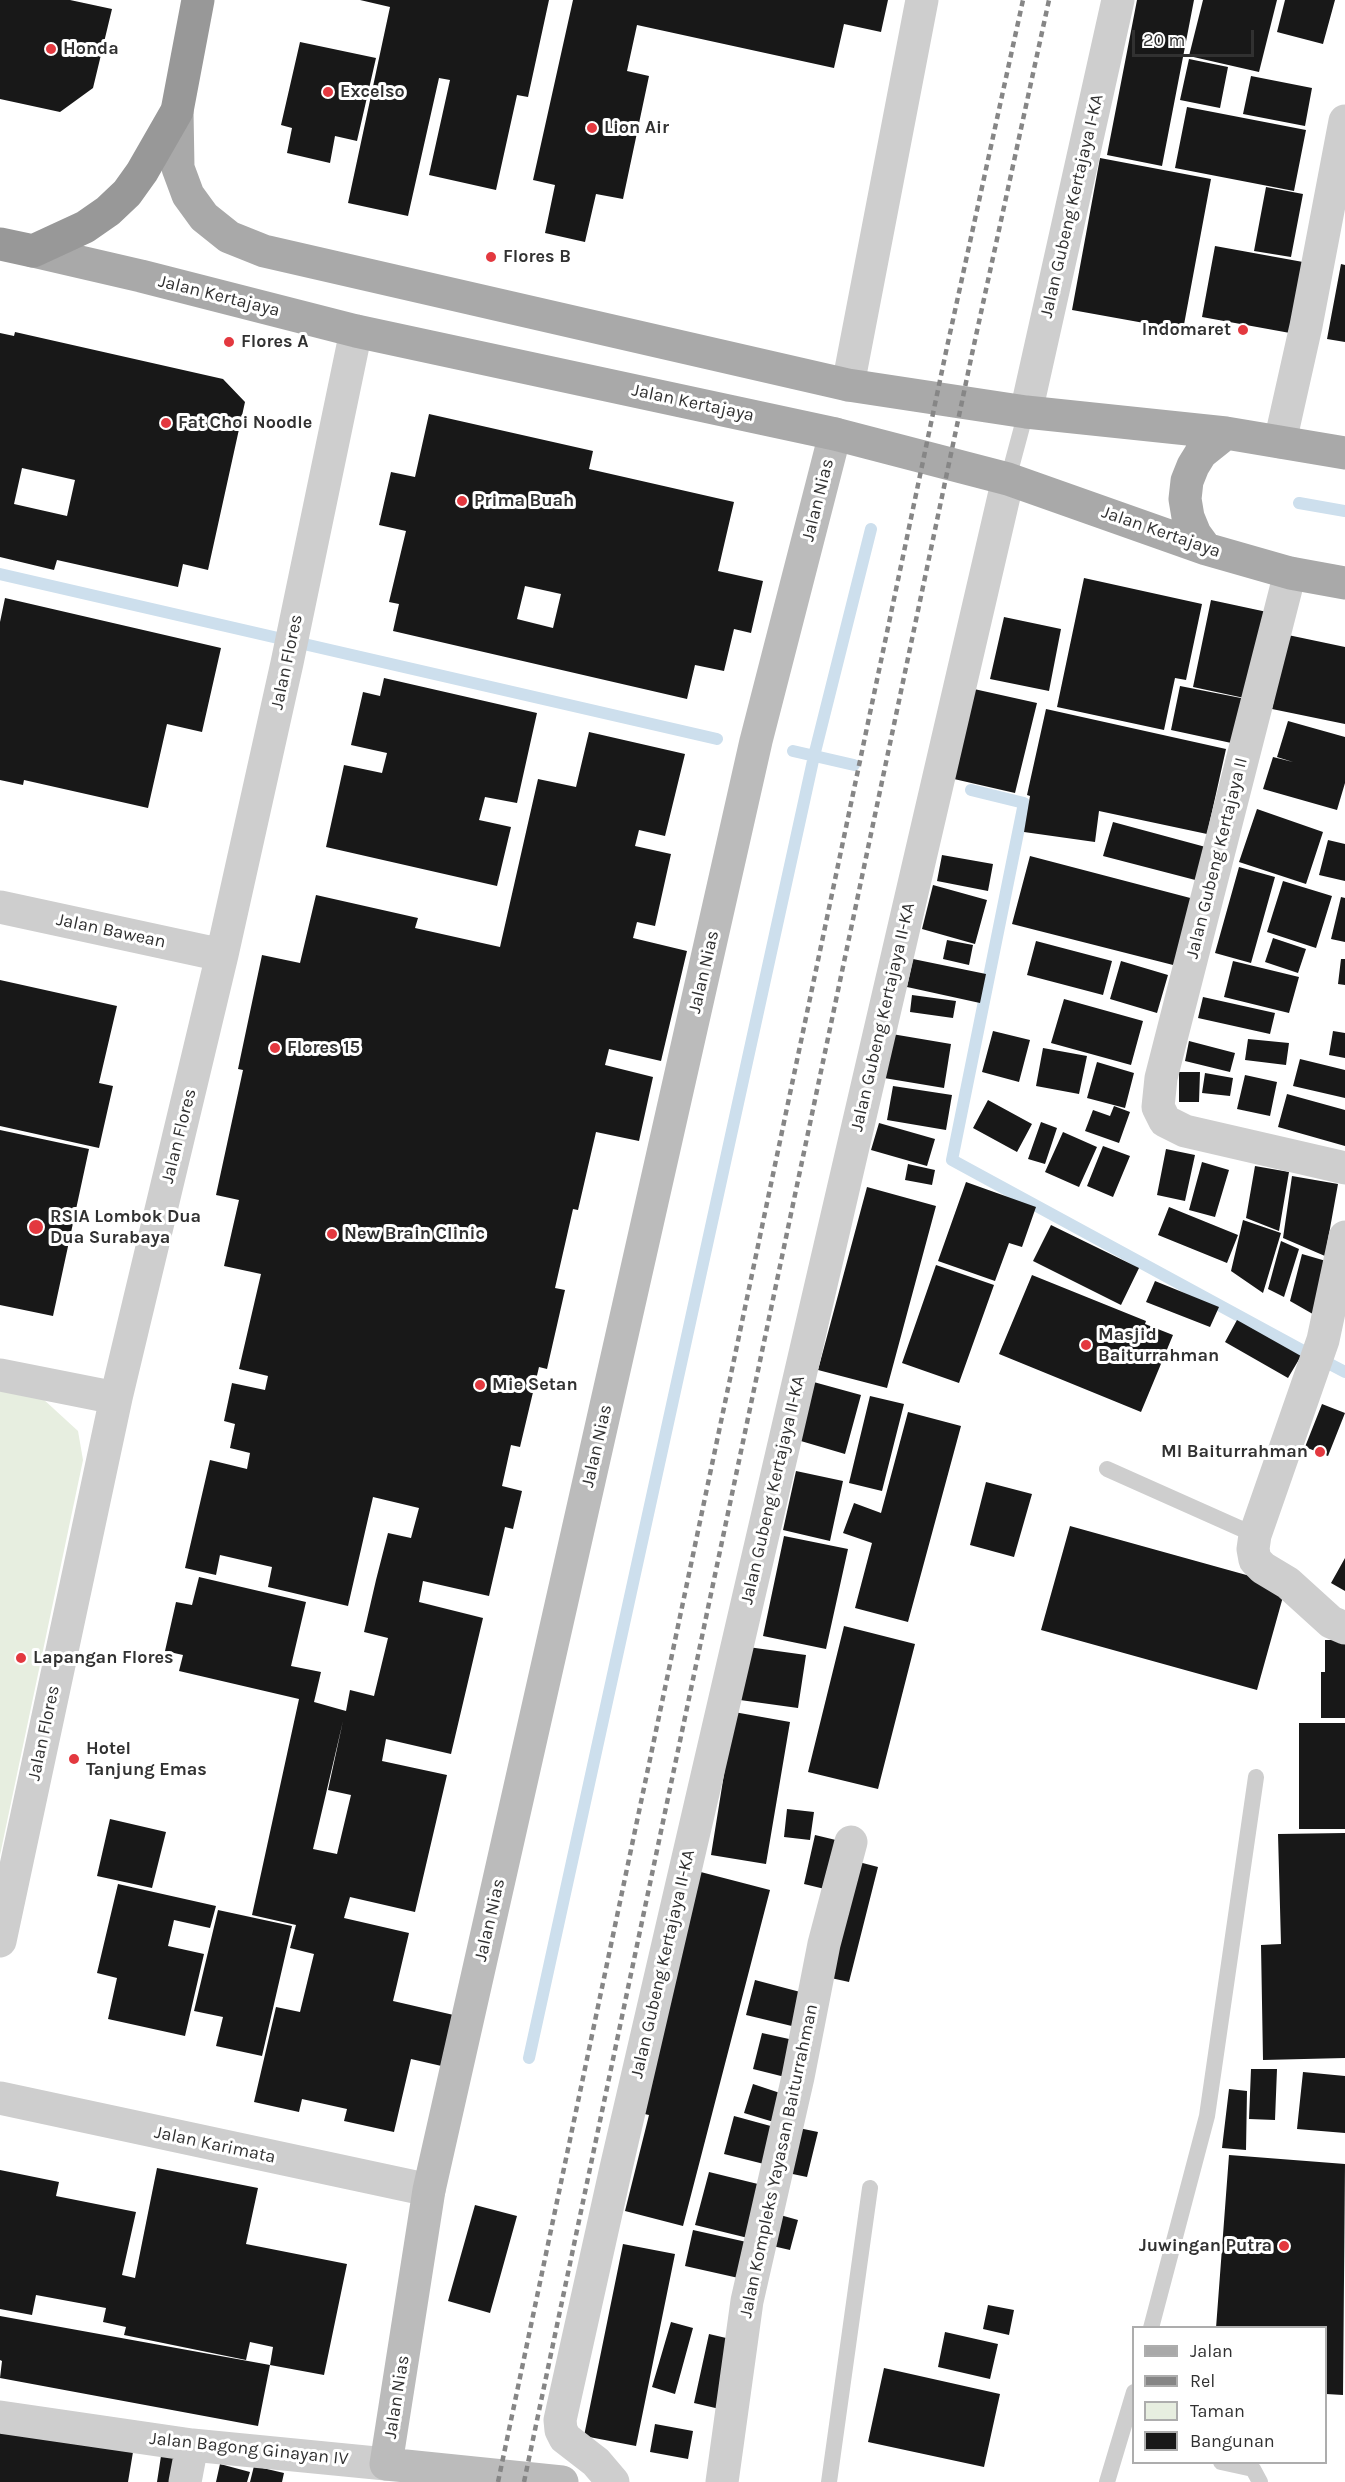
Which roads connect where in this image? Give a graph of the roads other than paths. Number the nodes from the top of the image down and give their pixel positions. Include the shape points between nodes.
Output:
1 (198, 0) edge
2 (922, 0) edge
3 (1118, 0) edge
4 (177, 111) junction
5 (1345, 121) edge
6 (0, 244) edge
7 (33, 251) junction
8 (356, 331) junction
9 (848, 385) junction
10 (1026, 412) junction
11 (1226, 433) junction
12 (835, 434) junction
13 (1280, 442) junction
14 (1345, 453) edge
15 (1008, 479) junction
16 (1206, 549) junction
17 (1345, 583) edge
18 (1286, 588) junction
19 (0, 907) edge
20 (222, 955) junction
21 (1345, 1168) edge
22 (1345, 1237) edge
23 (0, 1375) edge
24 (116, 1398) junction
25 (1107, 1469) dead end
26 (1255, 1535) junction
27 (1345, 1628) edge
28 (1256, 1777) dead end
29 (851, 1842) dead end
30 (0, 1941) edge
31 (0, 2098) edge
32 (870, 2188) dead end
33 (429, 2190) junction
34 (1152, 2326) edge
35 (1132, 2407) edge
36 (0, 2417) edge
37 (192, 2445) junction
38 (1127, 2445) edge
39 (386, 2464) junction
40 (1226, 2464) edge
41 (185, 2482) edge
42 (553, 2482) edge
43 (614, 2482) edge
44 (722, 2482) edge
45 (829, 2482) edge
46 (1107, 2482) edge
47 (1260, 2482) edge

1 - 4 highway
2 - 9 street
3 - 10 street, Jalan Gubeng Kertajaya I-KA
4 - 7 highway via 127,193 85,227
4 - 9 main road via 178,168 188,195 204,217 229,237 264,251
5 - 13 street
6 - 7 highway
7 - 8 main road, Jalan Kertajaya
8 - 12 main road, Jalan Kertajaya
8 - 20 street, Jalan Flores
9 - 10 main road
10 - 11 main road
10 - 15 lane
11 - 13 main road
11 - 16 main road via 1201,453 1187,481 1188,517
12 - 15 main road, Jalan Kertajaya
12 - 33 street, Jalan Nias via 756,741
13 - 14 main road
15 - 16 main road, Jalan Kertajaya
15 - 43 street, Jalan Gubeng Kertajaya II-KA via 560,2420 565,2438
16 - 18 main road, Jalan Kertajaya
17 - 18 main road, Jalan Kertajaya
18 - 21 street, Jalan Gubeng Kertajaya II via 1161,1078 1158,1107 1165,1121 1185,1131
19 - 20 street, Jalan Bawean
20 - 24 street, Jalan Flores
22 - 26 street via 1323,1340
23 - 24 street
24 - 30 street, Jalan Flores
25 - 26 lane
26 - 27 street via 1255,1560 1332,1622
28 - 34 lane via 1207,2116
29 - 44 street, Jalan Kompleks Yayasan Baiturrahman via 824,1944 747,2301
31 - 33 street, Jalan Karimata
32 - 45 lane
33 - 39 street, Jalan Nias
35 - 38 lane
36 - 37 street, Jalan Bagong Ginayan IV
37 - 39 street, Jalan Bagong Ginayan IV
37 - 41 street
38 - 46 lane
39 - 42 street, Jalan Bagong Ginayan IV
40 - 47 lane via 1253,2469

